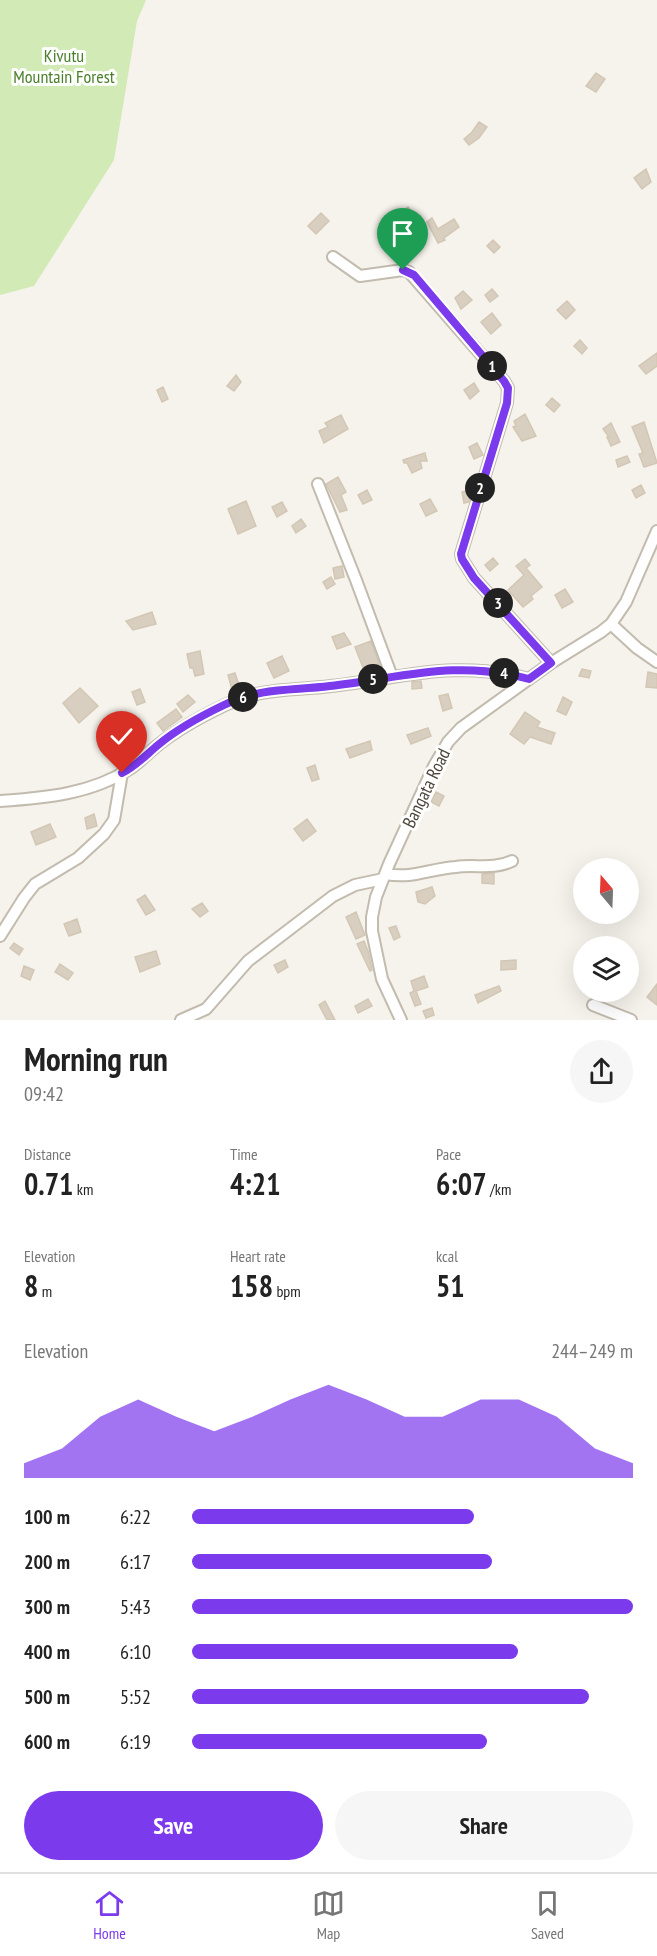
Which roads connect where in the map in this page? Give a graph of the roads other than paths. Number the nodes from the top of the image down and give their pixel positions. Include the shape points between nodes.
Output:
1 (333, 257) dead end
2 (318, 484) dead end
3 (657, 531) edge
4 (611, 624) junction
5 (657, 662) edge
6 (551, 663) junction
7 (392, 677) junction
8 (529, 679) junction
9 (122, 773) junction
10 (0, 801) edge
11 (512, 861) dead end
12 (384, 876) junction
13 (0, 936) edge
14 (593, 1005) dead end
15 (181, 1020) edge
16 (401, 1020) edge
17 (632, 1020) edge

1 - 6 street via 360,276 409,272 508,388 507,403 461,554 474,578
2 - 7 street
3 - 4 street, Bangata Road via 626,602
4 - 5 street
4 - 6 street, Bangata Road
6 - 8 street, Bangata Road
7 - 8 street via 444,669 478,669
7 - 9 street via 247,696 202,717
8 - 12 street, Bangata Road via 461,728 448,742
9 - 10 street via 63,795
9 - 13 street via 110,827 78,858 35,884
11 - 12 street via 492,867 453,867 415,876
12 - 15 street via 333,896 248,961 206,1009
12 - 16 street, Bangata Road via 376,897 372,931 382,979
14 - 17 street

